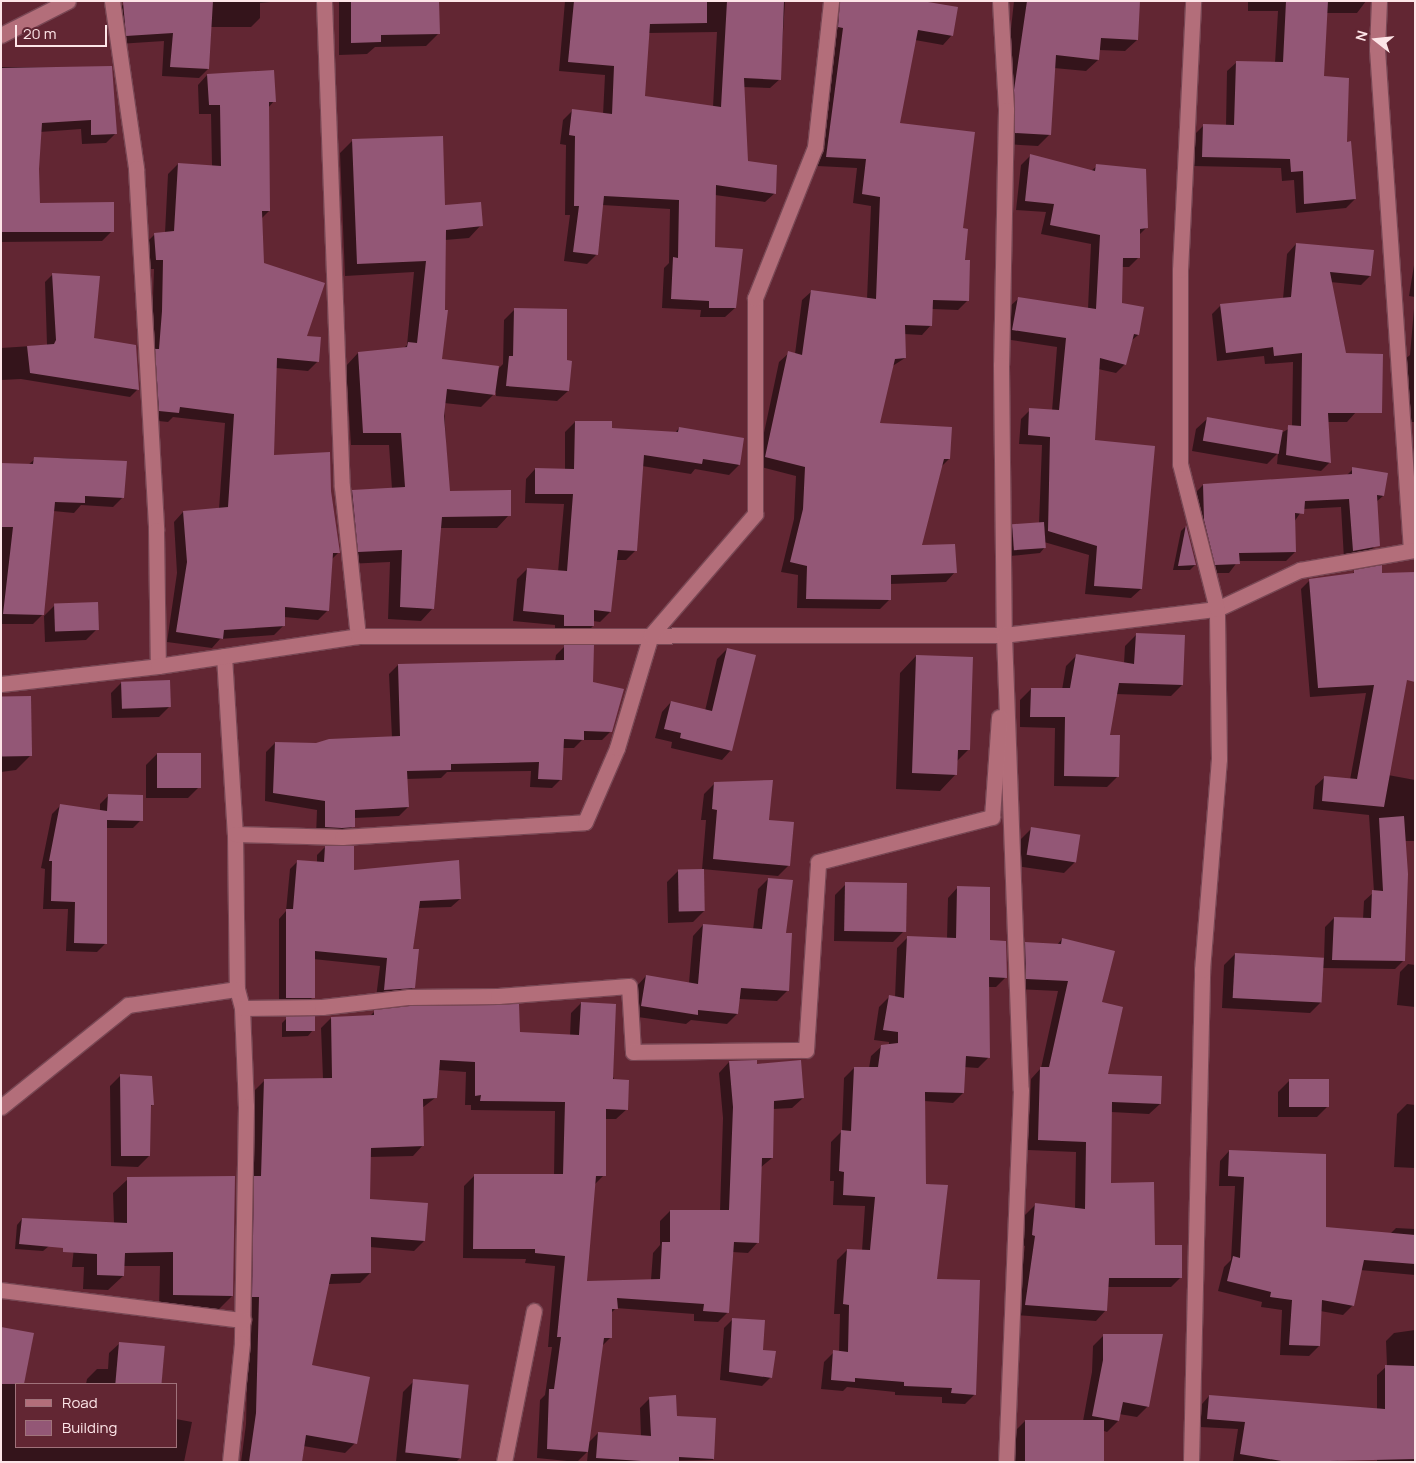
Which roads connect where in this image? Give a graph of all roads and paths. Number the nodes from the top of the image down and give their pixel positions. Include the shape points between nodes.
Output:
1 (68, 1) edge
2 (112, 1) edge
3 (324, 1) edge
4 (831, 1) edge
5 (1000, 1) edge
6 (1193, 1) edge
7 (1378, 1) edge
8 (1, 35) edge
9 (1413, 550) edge
10 (1216, 609) junction
11 (1004, 634) junction
12 (651, 635) junction
13 (358, 636) junction
14 (224, 656) junction
15 (158, 666) junction
16 (1, 684) edge
17 (235, 834) junction
18 (237, 989) junction
19 (242, 1008) junction
20 (1, 1107) edge
21 (1, 1290) edge
22 (534, 1311) dead end
23 (243, 1320) junction
24 (230, 1462) edge
25 (504, 1462) edge
26 (1006, 1462) edge
27 (1191, 1462) edge

1 - 8 street
2 - 15 street via 136,168 156,530
3 - 13 street via 342,487
4 - 12 street via 815,147 755,298 755,514
5 - 11 street via 1006,110 1001,365
6 - 10 street via 1180,270 1180,464
7 - 9 street via 1377,49
9 - 10 street via 1300,570
10 - 11 street
10 - 27 street via 1218,759 1202,970
11 - 12 street
11 - 19 street via 992,817 818,862 806,1050 634,1052 629,986 498,996 409,997 322,1007
11 - 26 street via 1021,1090
12 - 13 street
12 - 17 street via 617,748 585,822 342,837
13 - 14 street
14 - 15 street
14 - 17 street
15 - 16 street
17 - 18 street
18 - 19 street
18 - 20 street via 128,1005
19 - 23 street via 246,1106
21 - 23 street
22 - 25 street
23 - 24 street

